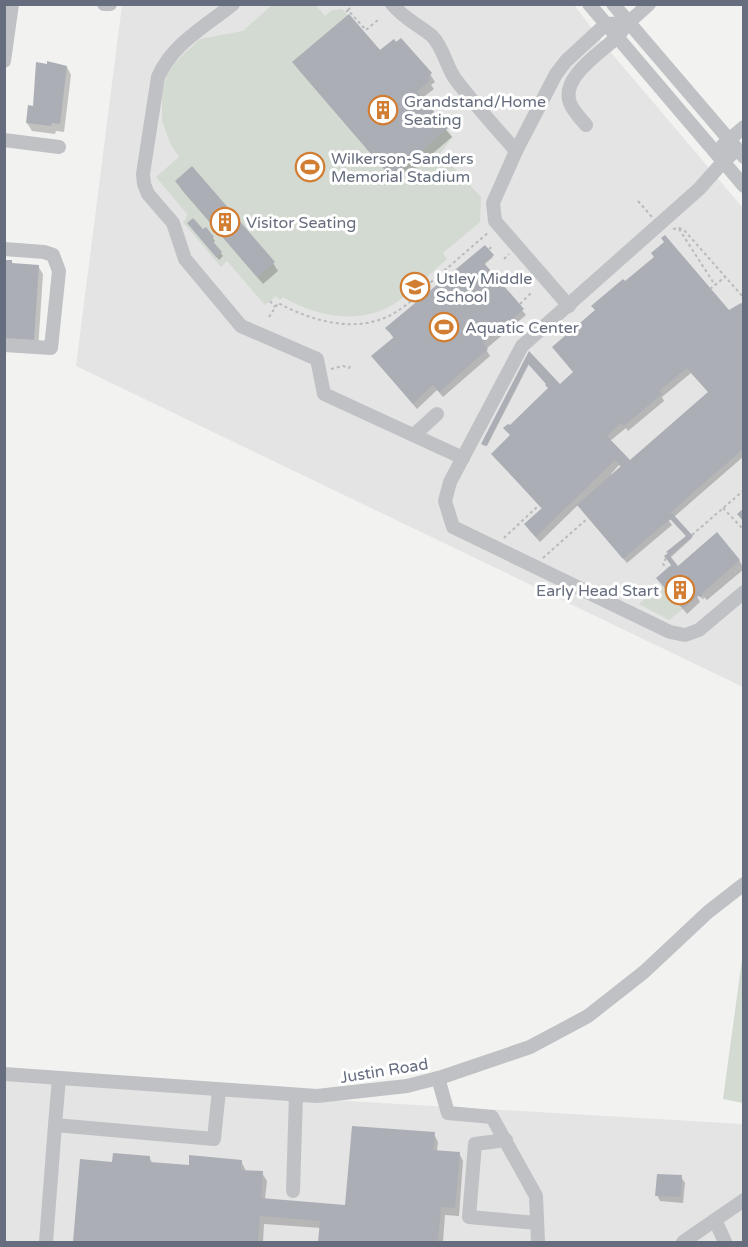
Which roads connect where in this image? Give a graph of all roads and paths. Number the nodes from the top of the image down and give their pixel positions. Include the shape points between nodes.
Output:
1 (12, 4) edge
2 (104, 4) edge
3 (110, 4) edge
4 (233, 4) edge
5 (354, 4) edge
6 (392, 4) edge
7 (589, 4) edge
8 (613, 4) edge
9 (649, 4) edge
10 (379, 19) dead end
11 (628, 22) junction
12 (606, 24) junction
13 (617, 37) junction
14 (4, 61) edge
15 (569, 103) junction
16 (540, 104) junction
17 (586, 125) dead end
18 (744, 127) edge
19 (4, 140) edge
20 (59, 147) dead end
21 (736, 149) edge
22 (516, 151) junction
23 (719, 157) junction
24 (744, 186) edge
25 (638, 201) dead end
26 (652, 217) dead end
27 (498, 225) junction
28 (678, 228) junction
29 (666, 232) dead end
30 (493, 246) dead end
31 (4, 249) edge
32 (489, 249) dead end
33 (460, 258) junction
34 (464, 261) dead end
35 (725, 277) junction
36 (715, 285) junction
37 (710, 290) dead end
38 (532, 292) dead end
39 (744, 298) edge
40 (411, 300) junction
41 (270, 301) dead end
42 (415, 303) dead end
43 (520, 304) dead end
44 (568, 306) junction
45 (275, 307) junction
46 (269, 317) dead end
47 (4, 345) edge
48 (350, 366) dead end
49 (320, 372) junction
50 (437, 414) dead end
51 (414, 435) junction
52 (463, 458) junction
53 (744, 490) edge
54 (538, 505) dead end
55 (723, 508) junction
56 (588, 518) dead end
57 (744, 530) edge
58 (692, 535) dead end
59 (503, 540) dead end
60 (666, 558) dead end
61 (540, 560) dead end
62 (744, 565) edge
63 (667, 568) dead end
64 (744, 592) edge
65 (702, 596) dead end
66 (744, 884) edge
67 (4, 1074) edge
68 (59, 1078) junction
69 (438, 1078) junction
70 (219, 1090) junction
71 (296, 1095) junction
72 (55, 1125) junction
73 (506, 1140) junction
74 (293, 1191) dead end
75 (744, 1200) edge
76 (715, 1220) junction
77 (537, 1223) junction
78 (46, 1242) edge
79 (538, 1242) edge
80 (682, 1242) edge
81 (725, 1242) edge

1 - 14 street
2 - 3 street
4 - 49 street via 177,47 163,65 158,77 144,184 173,223 185,259 241,326 317,359
5 - 10 path via 347,11 366,30
6 - 22 street via 432,36 456,80
7 - 12 street
8 - 11 street
9 - 11 street
11 - 12 street
11 - 13 street
11 - 21 street
12 - 13 street
12 - 16 street via 566,61
13 - 15 street via 576,76 568,94
13 - 23 street
15 - 16 street via 554,99
15 - 17 street
16 - 22 street
18 - 21 street
19 - 20 street
21 - 23 street
22 - 27 street via 493,202
23 - 24 street
23 - 44 street via 699,189
25 - 26 path
27 - 33 path
27 - 44 street
28 - 29 path
28 - 35 path
28 - 36 path
30 - 32 path
31 - 47 street via 53,255 59,271 51,348
33 - 34 path
33 - 40 path
35 - 36 path
35 - 39 path
36 - 37 path
38 - 43 path
40 - 42 path
40 - 45 path via 398,311 358,324 316,321 278,303
41 - 45 path
44 - 52 street via 522,346
45 - 46 path
48 - 49 path
49 - 51 street via 324,393
50 - 51 street
51 - 52 street
52 - 64 street via 445,501 453,527 670,632 685,635 699,630
53 - 55 path
54 - 59 path
55 - 57 path
55 - 58 path
56 - 61 path
60 - 63 path via 663,564
62 - 65 path
66 - 69 street, Justin Road via 588,1016 530,1047
67 - 68 street, Justin Road
68 - 70 street, Justin Road
68 - 72 street
69 - 71 street, Justin Road via 407,1086
69 - 73 street via 448,1113 492,1117
70 - 71 street, Justin Road
70 - 72 street via 214,1139
71 - 74 street
72 - 78 street
73 - 77 street via 536,1196
73 - 77 street via 475,1144 470,1217
75 - 76 street
76 - 80 street
76 - 81 street
77 - 79 street

